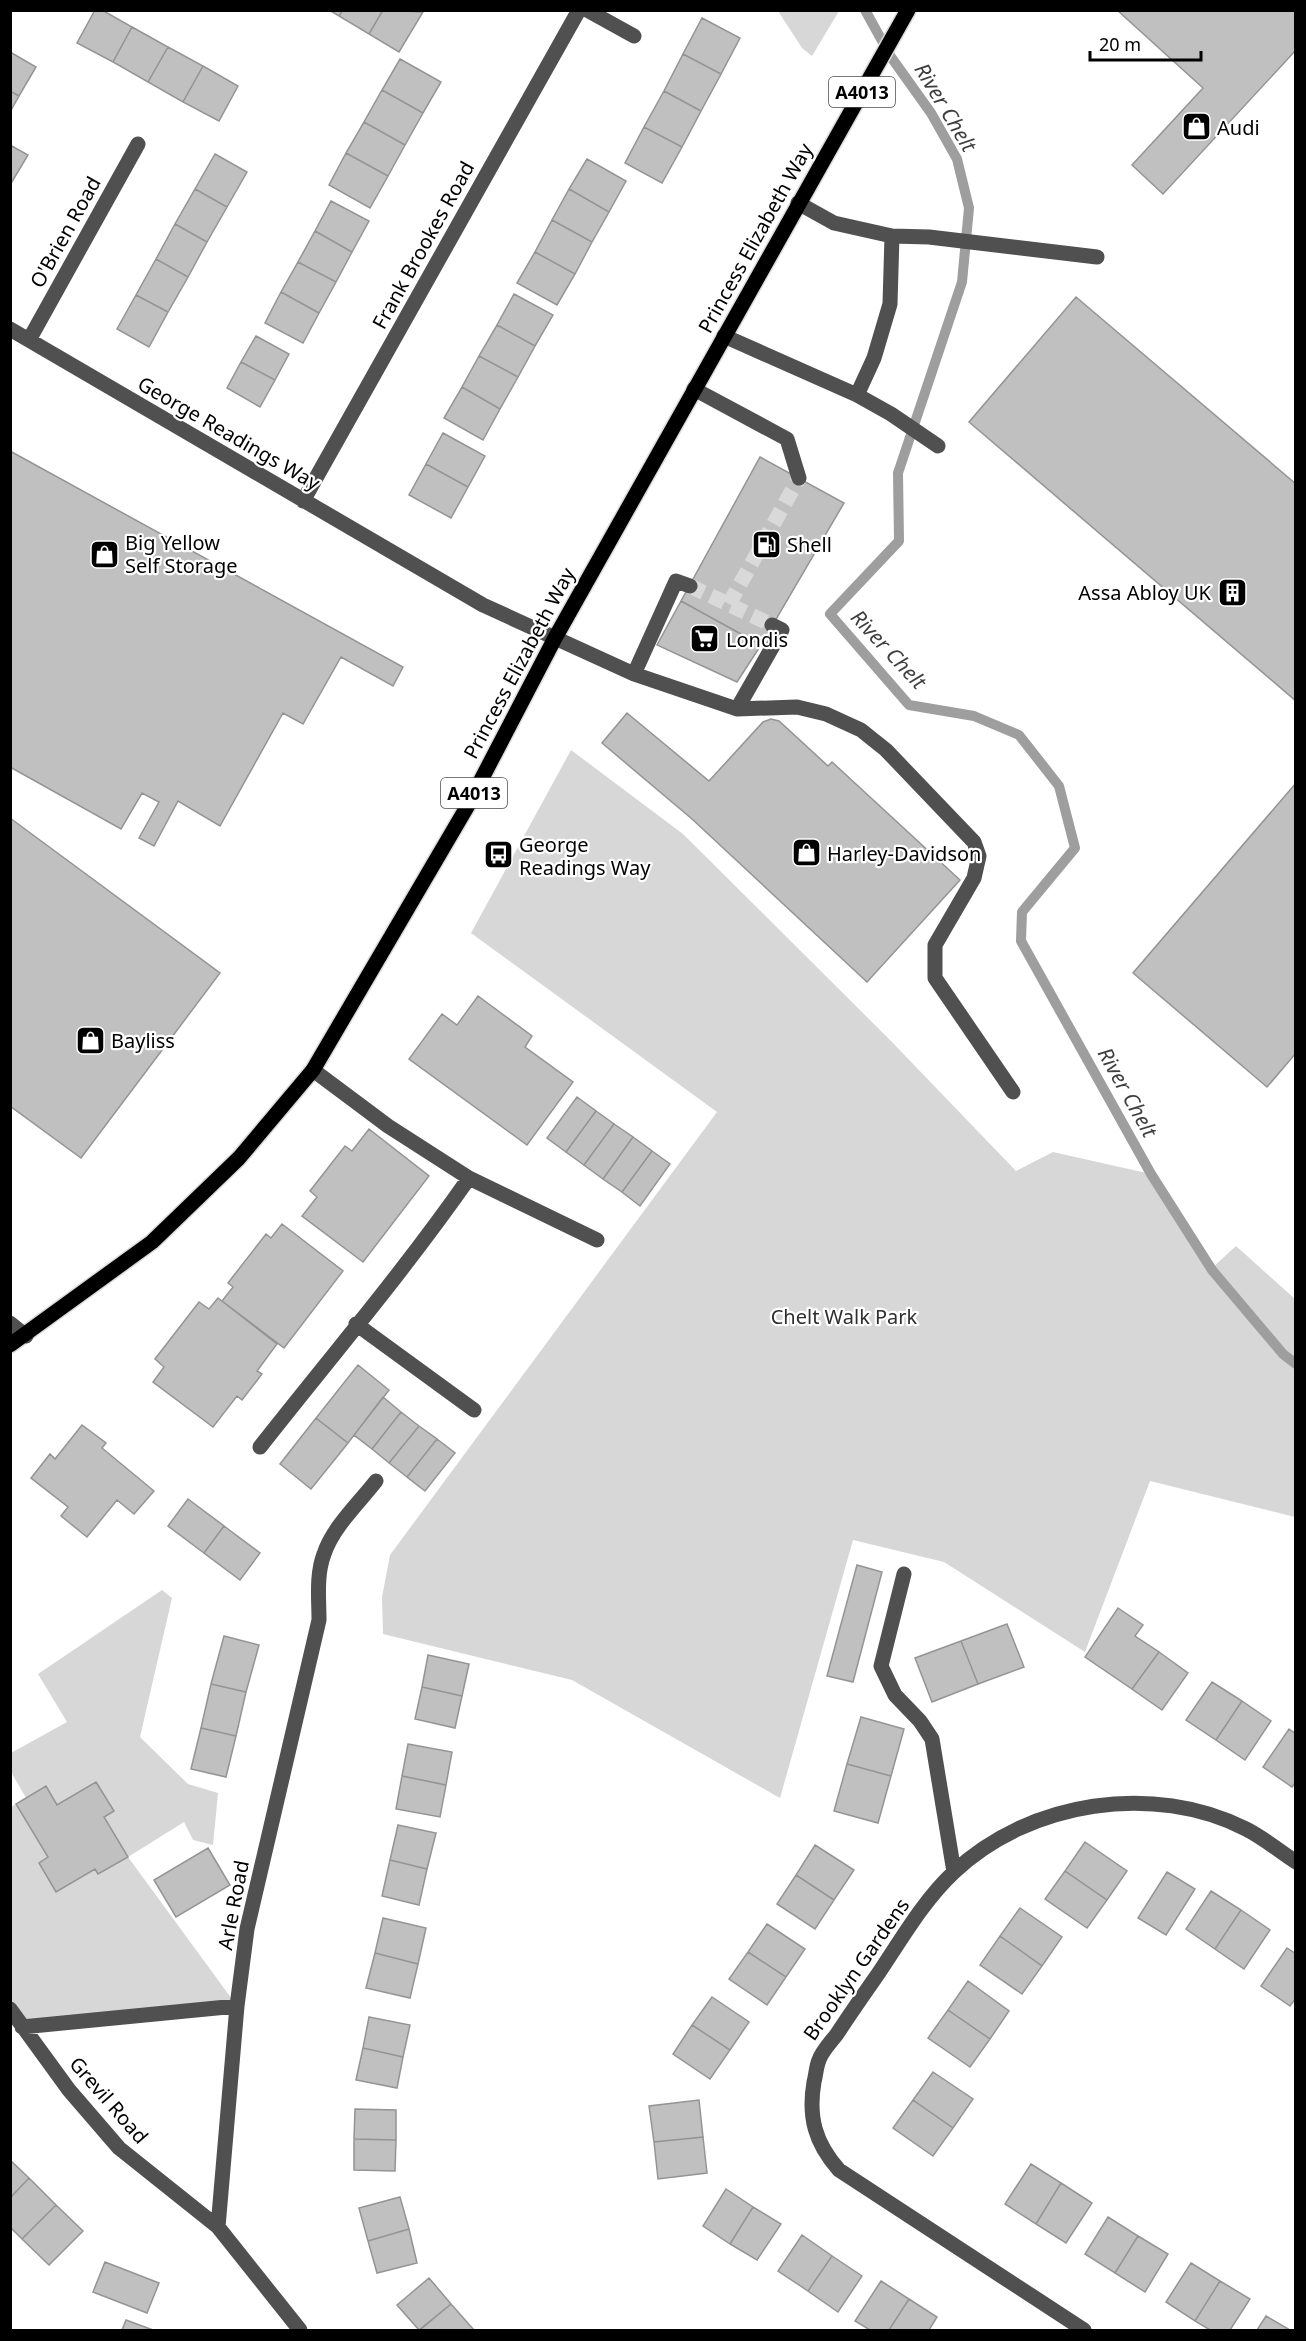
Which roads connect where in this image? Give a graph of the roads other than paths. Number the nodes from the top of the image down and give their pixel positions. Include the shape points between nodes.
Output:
1 (579, 10) edge
2 (587, 10) edge
3 (908, 10) edge
4 (634, 36) dead end
5 (138, 144) dead end
6 (798, 204) junction
7 (892, 237) junction
8 (1097, 257) dead end
9 (10, 329) edge
10 (724, 336) junction
11 (29, 340) junction
12 (694, 389) junction
13 (857, 395) junction
14 (938, 446) dead end
15 (799, 478) dead end
16 (303, 501) junction
17 (690, 586) dead end
18 (772, 625) dead end
19 (555, 638) junction
20 (634, 674) junction
21 (737, 709) junction
22 (313, 1070) junction
23 (1013, 1092) dead end
24 (469, 1178) junction
25 (597, 1240) dead end
26 (10, 1323) edge
27 (356, 1324) junction
28 (26, 1336) junction
29 (10, 1345) edge
30 (474, 1410) dead end
31 (260, 1447) dead end
32 (376, 1481) dead end
33 (904, 1574) dead end
34 (1296, 1862) edge
35 (954, 1872) junction
36 (237, 2006) junction
37 (10, 2009) edge
38 (22, 2027) junction
39 (218, 2227) junction
40 (285, 2324) edge
41 (300, 2331) edge
42 (1084, 2331) edge

1 - 16 street, Frank Brookes Road
2 - 4 street
3 - 6 main road, Princess Elizabeth Way / A4013
5 - 11 street, O'Brien Road
6 - 7 street via 834,223
6 - 10 main road, Princess Elizabeth Way / A4013
7 - 8 street via 929,237
7 - 13 street via 890,304 874,358
9 - 11 street, George Readings Way
10 - 12 main road, Princess Elizabeth Way / A4013
10 - 13 street
11 - 16 street, George Readings Way
12 - 15 street via 787,439
12 - 19 main road, Princess Elizabeth Way / A4013
13 - 14 street
16 - 19 street, George Readings Way via 483,605
17 - 20 street via 676,581
18 - 21 street via 782,630
19 - 20 street, George Readings Way
19 - 22 main road, Princess Elizabeth Way / A4013 via 466,807
20 - 21 street, George Readings Way
21 - 23 street via 797,707 826,714 861,730 886,750 974,842 979,856 974,878 935,945 935,978
22 - 24 street via 388,1126
22 - 28 main road, Princess Elizabeth Way / A4013 via 239,1158 152,1242
24 - 25 street
24 - 27 street via 414,1256
26 - 28 street
27 - 30 street
27 - 31 street
28 - 29 main road, Princess Elizabeth Way / A4013
32 - 36 street, Arle Road via 331,1538 323,1555 319,1620 247,1929
33 - 35 street via 881,1666 895,1695 932,1739
34 - 35 street, Brooklyn Gardens via 1247,1830 1217,1817 1154,1804 1123,1803 1053,1815 1017,1829
35 - 42 street, Brooklyn Gardens via 928,1901 819,2060 811,2101 814,2130 826,2155 839,2170
36 - 38 street
36 - 39 street, Arle Road
37 - 38 street, Grevil Road
38 - 39 street, Grevil Road via 119,2148
39 - 40 street
40 - 41 street

